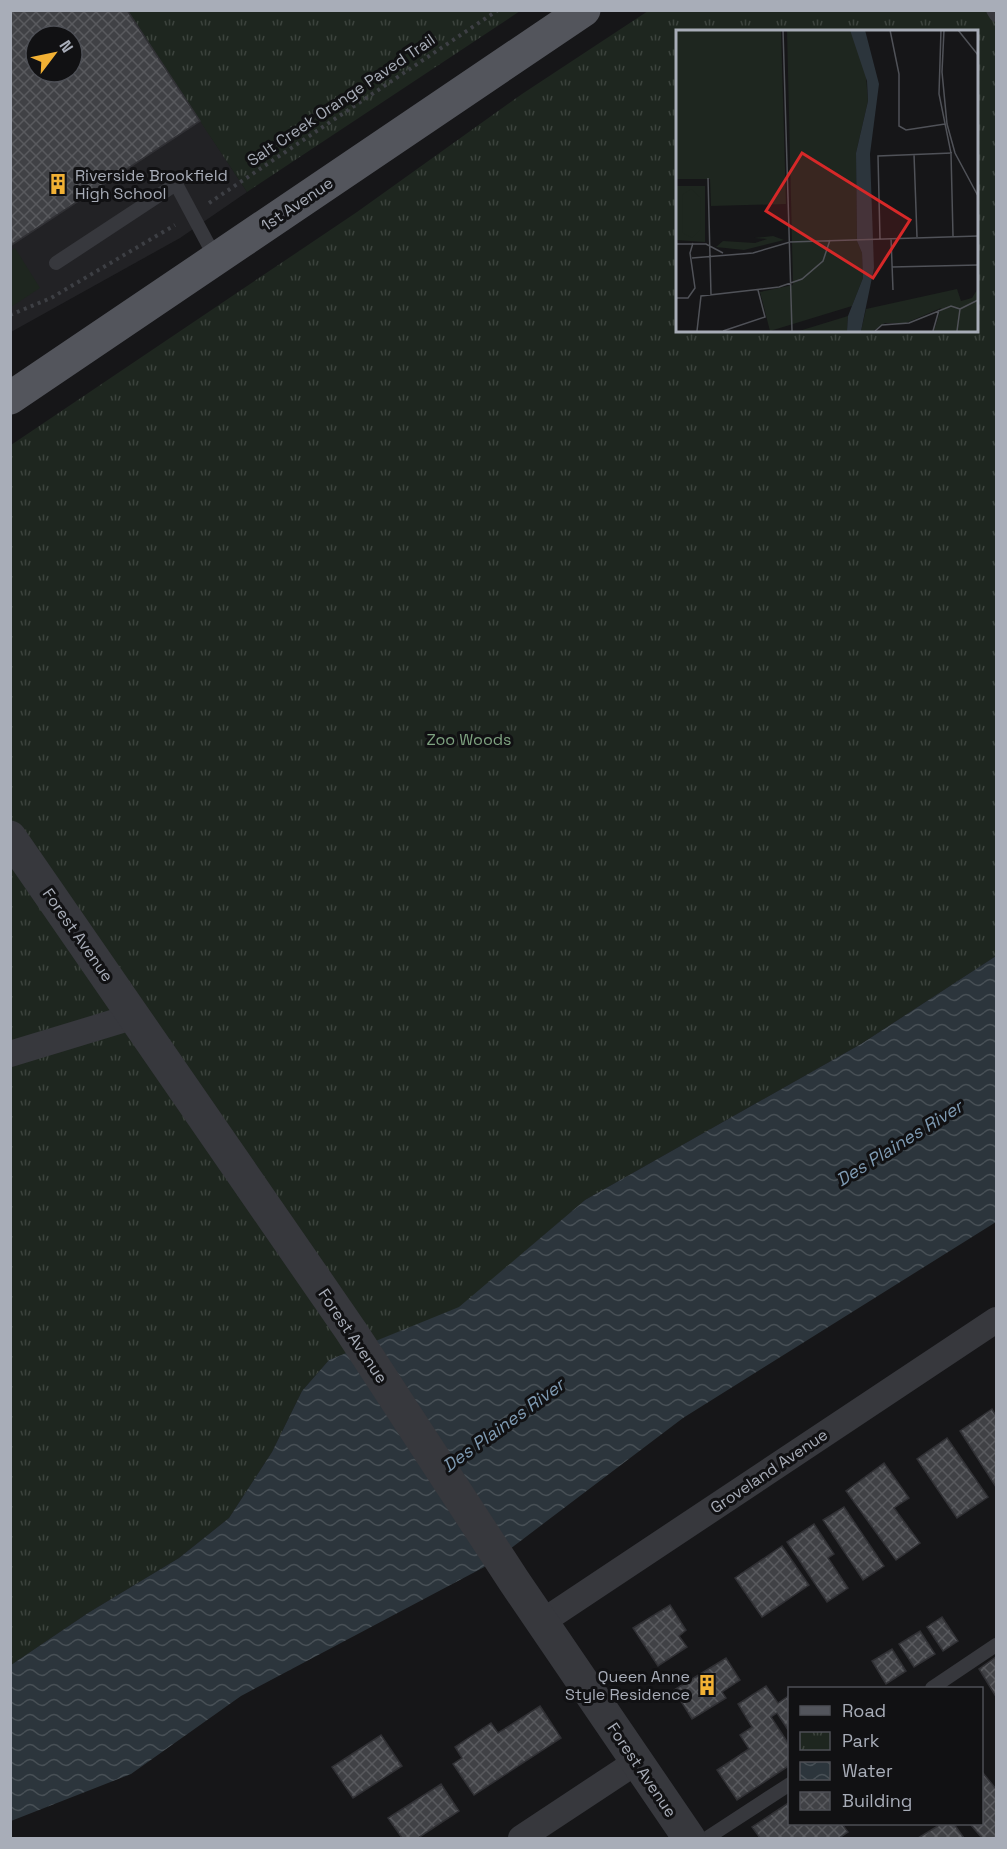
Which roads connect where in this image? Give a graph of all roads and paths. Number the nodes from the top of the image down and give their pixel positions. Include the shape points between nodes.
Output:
1 (498, 10) edge
2 (584, 10) edge
3 (993, 10) edge
4 (996, 15) edge
5 (192, 215) junction
6 (216, 259) junction
7 (56, 263) dead end
8 (10, 315) edge
9 (10, 398) edge
10 (10, 837) edge
11 (135, 1017) junction
12 (10, 1054) edge
13 (996, 1320) edge
14 (542, 1622) junction
15 (996, 1645) edge
16 (935, 1687) edge
17 (636, 1762) junction
18 (788, 1785) edge
19 (521, 1839) edge
20 (689, 1839) edge
21 (707, 1839) edge

1 - 5 path, Salt Creek Orange Paved Trail
2 - 6 main road, 1st Avenue
3 - 4 lane
5 - 6 lane
5 - 7 lane via 176,184
5 - 8 path, Salt Creek Orange Paved Trail via 51,298
6 - 9 main road, 1st Avenue
10 - 11 street, Forest Avenue
11 - 12 street
11 - 14 street, Forest Avenue via 351,1331
13 - 14 street, Groveland Avenue
14 - 17 street, Forest Avenue
15 - 16 lane
17 - 19 street
17 - 20 street, Forest Avenue
18 - 21 lane

